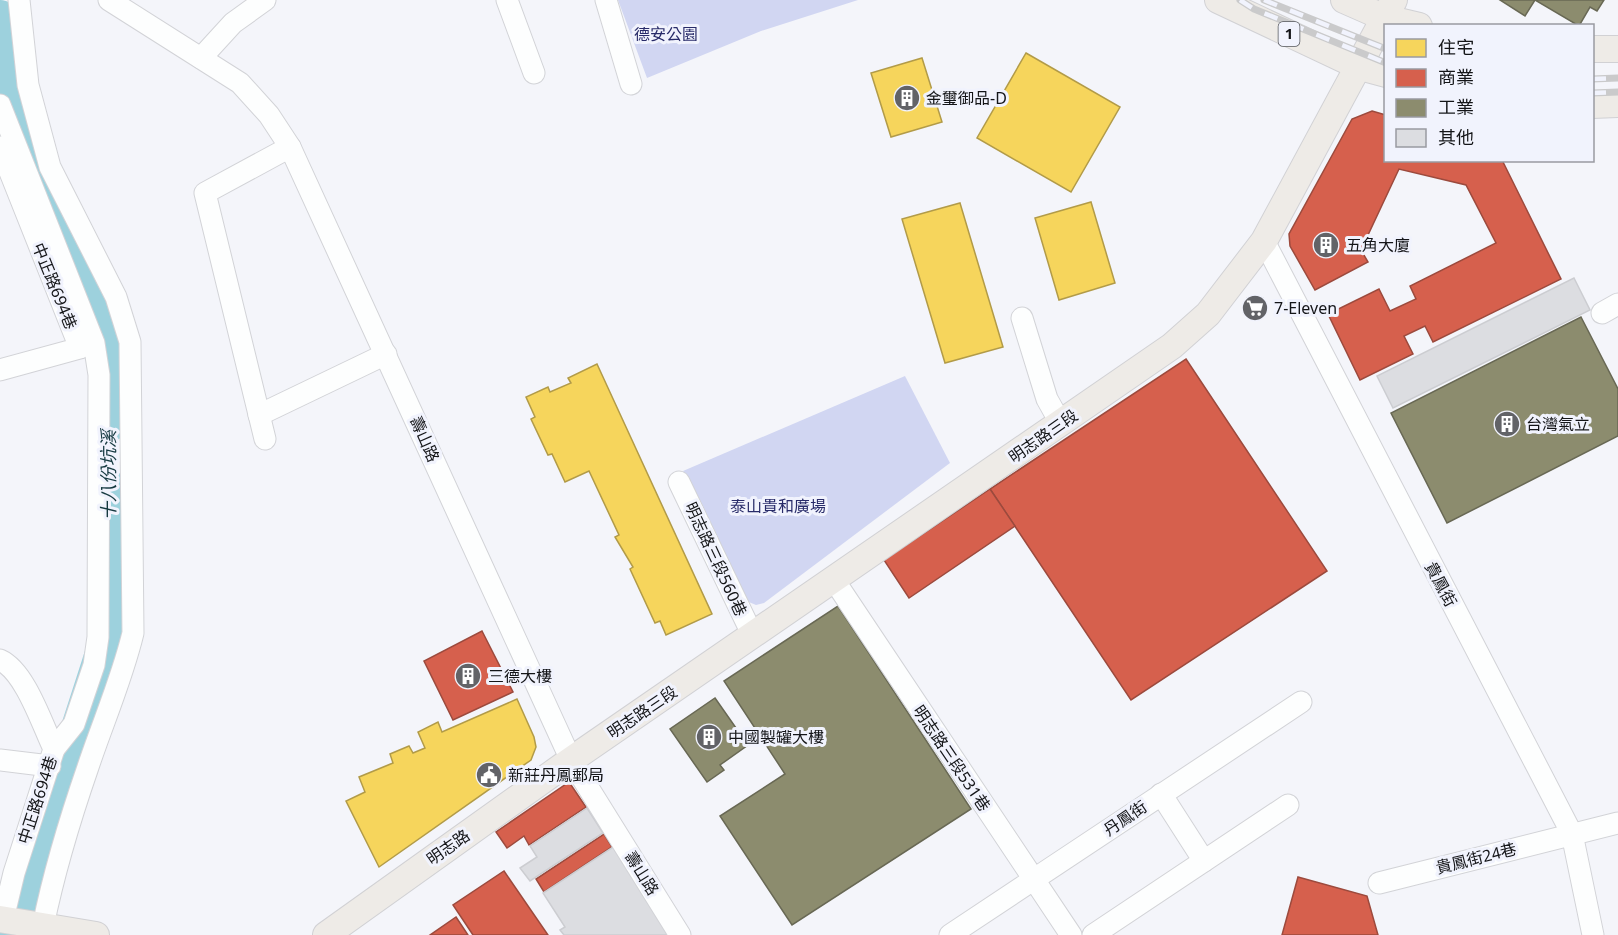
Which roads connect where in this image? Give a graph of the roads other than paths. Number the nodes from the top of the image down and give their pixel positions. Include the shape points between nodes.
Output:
1 (19, 0) edge
2 (109, 0) edge
3 (265, 0) edge
4 (507, 0) edge
5 (606, 0) edge
6 (1218, 0) edge
7 (1344, 0) edge
8 (1390, 9) edge
9 (1416, 24) edge
10 (1594, 49) edge
11 (1618, 49) edge
12 (201, 58) junction
13 (1360, 67) junction
14 (534, 73) dead end
15 (1384, 73) edge
16 (631, 84) dead end
17 (1618, 104) edge
18 (0, 105) edge
19 (1594, 105) edge
20 (0, 147) edge
21 (290, 147) junction
22 (1264, 241) junction
23 (1022, 318) dead end
24 (386, 354) junction
25 (0, 370) edge
26 (259, 415) junction
27 (1061, 424) junction
28 (265, 439) dead end
29 (679, 482) dead end
30 (834, 580) junction
31 (753, 636) junction
32 (0, 660) edge
33 (1301, 702) dead end
34 (52, 757) junction
35 (0, 760) edge
36 (571, 760) junction
37 (1161, 794) junction
38 (1288, 805) dead end
39 (1618, 823) edge
40 (1572, 834) junction
41 (1204, 861) junction
42 (1033, 879) junction
43 (1379, 883) dead end
44 (367, 905) junction
45 (2, 919) edge
46 (43, 926) junction
47 (96, 935) edge
48 (326, 935) edge
49 (358, 935) edge
50 (680, 935) edge
51 (950, 935) edge
52 (1071, 935) edge
53 (1093, 935) edge
54 (1593, 935) edge

1 - 46 street via 28,85 50,167 116,297 130,342 132,417 133,633 88,767
2 - 12 street, 壽山路
3 - 12 street via 233,23
4 - 14 street
5 - 16 street
6 - 13 main road, 1
7 - 8 main road
8 - 9 main road
8 - 13 main road, 明志路三段
10 - 11 main road
12 - 21 street, 壽山路 via 240,83 269,115
13 - 15 main road, 1
13 - 22 main road, 明志路三段
17 - 19 main road
18 - 34 street via 90,333 99,375 98,637 94,665 74,724
20 - 25 street, 中正路694巷 via 80,348
21 - 24 street, 壽山路
21 - 26 street via 205,193
22 - 27 main road, 明志路三段 via 1208,314 1172,346
22 - 40 street, 貴鳳街
23 - 27 street via 1047,399
24 - 26 street
24 - 36 street, 壽山路
26 - 28 street
27 - 30 main road, 明志路三段
29 - 31 street, 明志路三段560巷
30 - 31 main road, 明志路三段
30 - 42 street, 明志路三段531巷
31 - 36 main road, 明志路三段
32 - 34 street, 中正路694巷 via 9,664 20,678
33 - 37 street, 丹鳳街
34 - 35 street
34 - 45 street, 中正路694巷
36 - 44 main road, 明志路
36 - 50 street, 壽山路
37 - 41 street
37 - 42 street, 丹鳳街
38 - 41 street
39 - 40 street, 貴鳳街24巷
40 - 43 street, 貴鳳街24巷
40 - 54 street, 貴鳳街
41 - 53 street
42 - 51 street, 丹鳳街
42 - 52 street, 明志路三段531巷
44 - 48 main road, 明志路
44 - 49 main road
45 - 46 main road
46 - 47 main road

